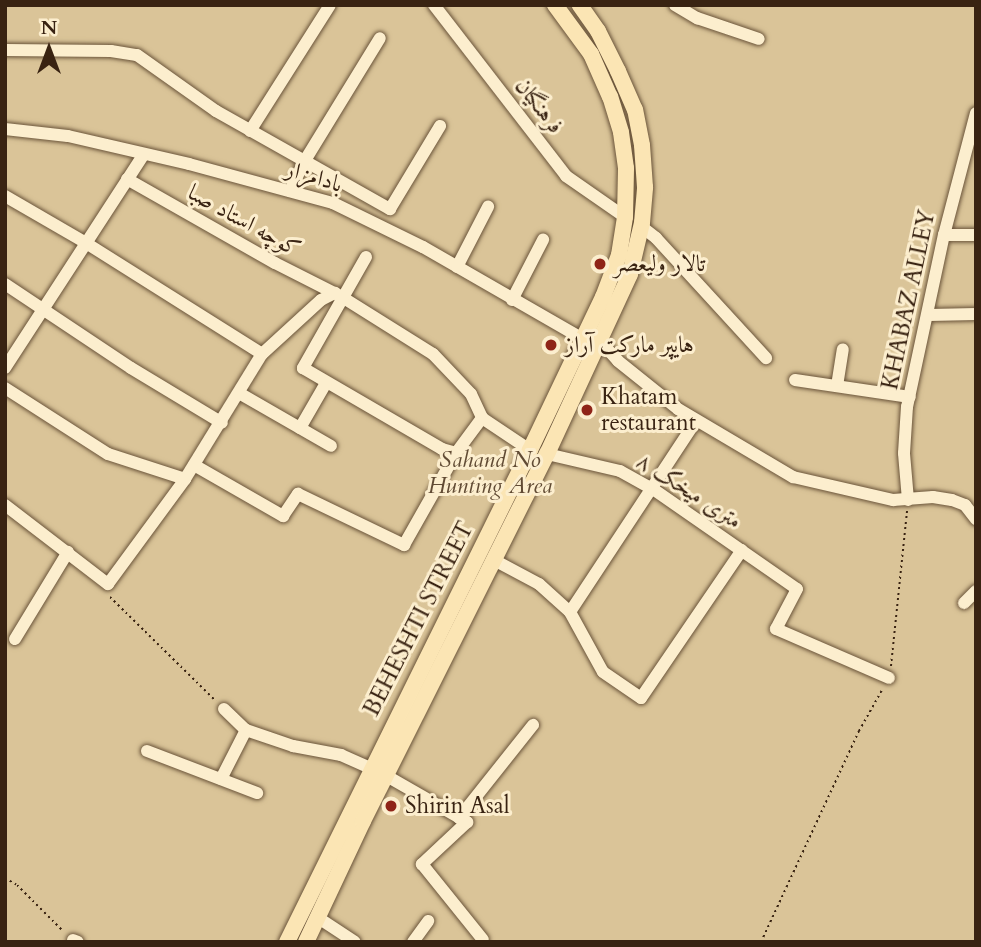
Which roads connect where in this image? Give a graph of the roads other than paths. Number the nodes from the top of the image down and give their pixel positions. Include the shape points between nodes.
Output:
1 (330, 5) edge
2 (434, 5) edge
3 (555, 5) edge
4 (580, 5) edge
5 (675, 5) edge
6 (380, 38) dead end
7 (759, 39) dead end
8 (5, 50) edge
9 (976, 113) edge
10 (440, 125) dead end
11 (5, 129) edge
12 (250, 131) junction
13 (144, 154) junction
14 (304, 162) junction
15 (127, 179) junction
16 (290, 191) junction
17 (5, 196) edge
18 (488, 206) dead end
19 (625, 217) junction
20 (642, 227) junction
21 (944, 235) junction
22 (976, 235) edge
23 (543, 240) dead end
24 (86, 243) junction
25 (366, 257) dead end
26 (457, 267) junction
27 (5, 284) edge
28 (338, 295) junction
29 (512, 300) junction
30 (44, 309) junction
31 (976, 314) edge
32 (929, 315) junction
33 (583, 340) junction
34 (599, 345) junction
35 (843, 349) dead end
36 (261, 354) junction
37 (765, 358) dead end
38 (5, 368) edge
39 (795, 380) dead end
40 (326, 383) junction
41 (837, 386) junction
42 (5, 388) edge
43 (239, 393) junction
44 (910, 397) junction
45 (482, 418) junction
46 (696, 421) junction
47 (222, 423) junction
48 (300, 428) junction
49 (331, 446) dead end
50 (530, 450) junction
51 (456, 453) junction
52 (547, 454) junction
53 (194, 465) junction
54 (185, 479) junction
55 (653, 489) junction
56 (908, 500) junction
57 (5, 505) edge
58 (976, 519) edge
59 (741, 550) junction
60 (68, 552) junction
61 (494, 560) junction
62 (976, 591) edge
63 (964, 603) dead end
64 (570, 612) junction
65 (15, 639) dead end
66 (889, 678) road end
67 (224, 709) road end
68 (533, 725) dead end
69 (246, 730) junction
70 (147, 751) dead end
71 (370, 768) junction
72 (385, 775) junction
73 (221, 779) junction
74 (257, 793) dead end
75 (459, 818) junction
76 (317, 917) junction
77 (428, 921) dead end
78 (483, 940) dead end
79 (286, 942) edge
80 (306, 942) edge
81 (355, 942) edge
82 (413, 942) edge

1 - 12 street
2 - 19 street, فرهنگیان via 566,176
3 - 19 main road, BEHESHTI STREET via 591,54 610,97 626,168
4 - 20 main road, BEHESHTI STREET via 598,31 635,110 645,187
5 - 7 street via 697,18
6 - 14 street
8 - 12 street via 137,55
9 - 21 street, KHABAZ ALLEY
10 - 14 street via 390,209
11 - 13 street, بادامزار via 68,136
12 - 14 street
13 - 15 street
13 - 16 street, بادامزار
14 - 16 street
15 - 24 street
15 - 28 street, کوچه استاد صبا
16 - 26 street, بادامزار via 333,203
17 - 24 street
18 - 26 street
19 - 33 main road, BEHESHTI STREET via 619,255
20 - 34 main road, BEHESHTI STREET via 630,274
20 - 37 street
21 - 22 street
21 - 32 street, KHABAZ ALLEY
23 - 29 street
24 - 30 street
24 - 36 street
25 - 28 street
26 - 29 street, بادامزار
27 - 30 street
28 - 36 street via 321,300
28 - 40 street via 303,368
28 - 45 street, کوچه استاد صبا via 433,354 471,394
29 - 33 street, بادامزار
30 - 38 street
30 - 47 street
31 - 32 street
32 - 44 street, KHABAZ ALLEY
33 - 34 main road via 593,325 600,327
33 - 34 main road via 578,356 584,362
33 - 50 main road, BEHESHTI STREET
34 - 46 street
34 - 52 main road, BEHESHTI STREET
35 - 41 street
36 - 43 street
39 - 41 street
40 - 48 street
40 - 51 street
41 - 44 street
42 - 54 street via 108,454
43 - 47 street
43 - 48 street
44 - 56 street, KHABAZ ALLEY via 904,453
45 - 50 street
45 - 51 street
46 - 55 street
46 - 56 street via 793,477
47 - 53 street
48 - 49 street
50 - 71 main road, BEHESHTI STREET
51 - 53 street via 404,545 298,494 283,516
52 - 55 street, ۸ متری میخک via 620,471
52 - 61 main road, BEHESHTI STREET
53 - 54 street
54 - 60 street via 108,584
55 - 59 street, ۸ متری میخک
55 - 64 street
56 - 58 street via 952,500 965,505
57 - 60 street
59 - 64 street via 641,698 603,672
59 - 66 street, ۸ متری میخک via 797,589 776,629
60 - 65 street
61 - 64 street via 539,584
61 - 72 main road, BEHESHTI STREET
62 - 63 street
67 - 69 street
68 - 75 street
69 - 71 street via 293,746 341,755
69 - 73 street
70 - 73 street
71 - 79 main road, BEHESHTI STREET
72 - 75 street
72 - 76 main road, BEHESHTI STREET
73 - 74 street
75 - 78 street via 467,822 422,864
76 - 80 main road, BEHESHTI STREET
76 - 81 street
77 - 82 street

